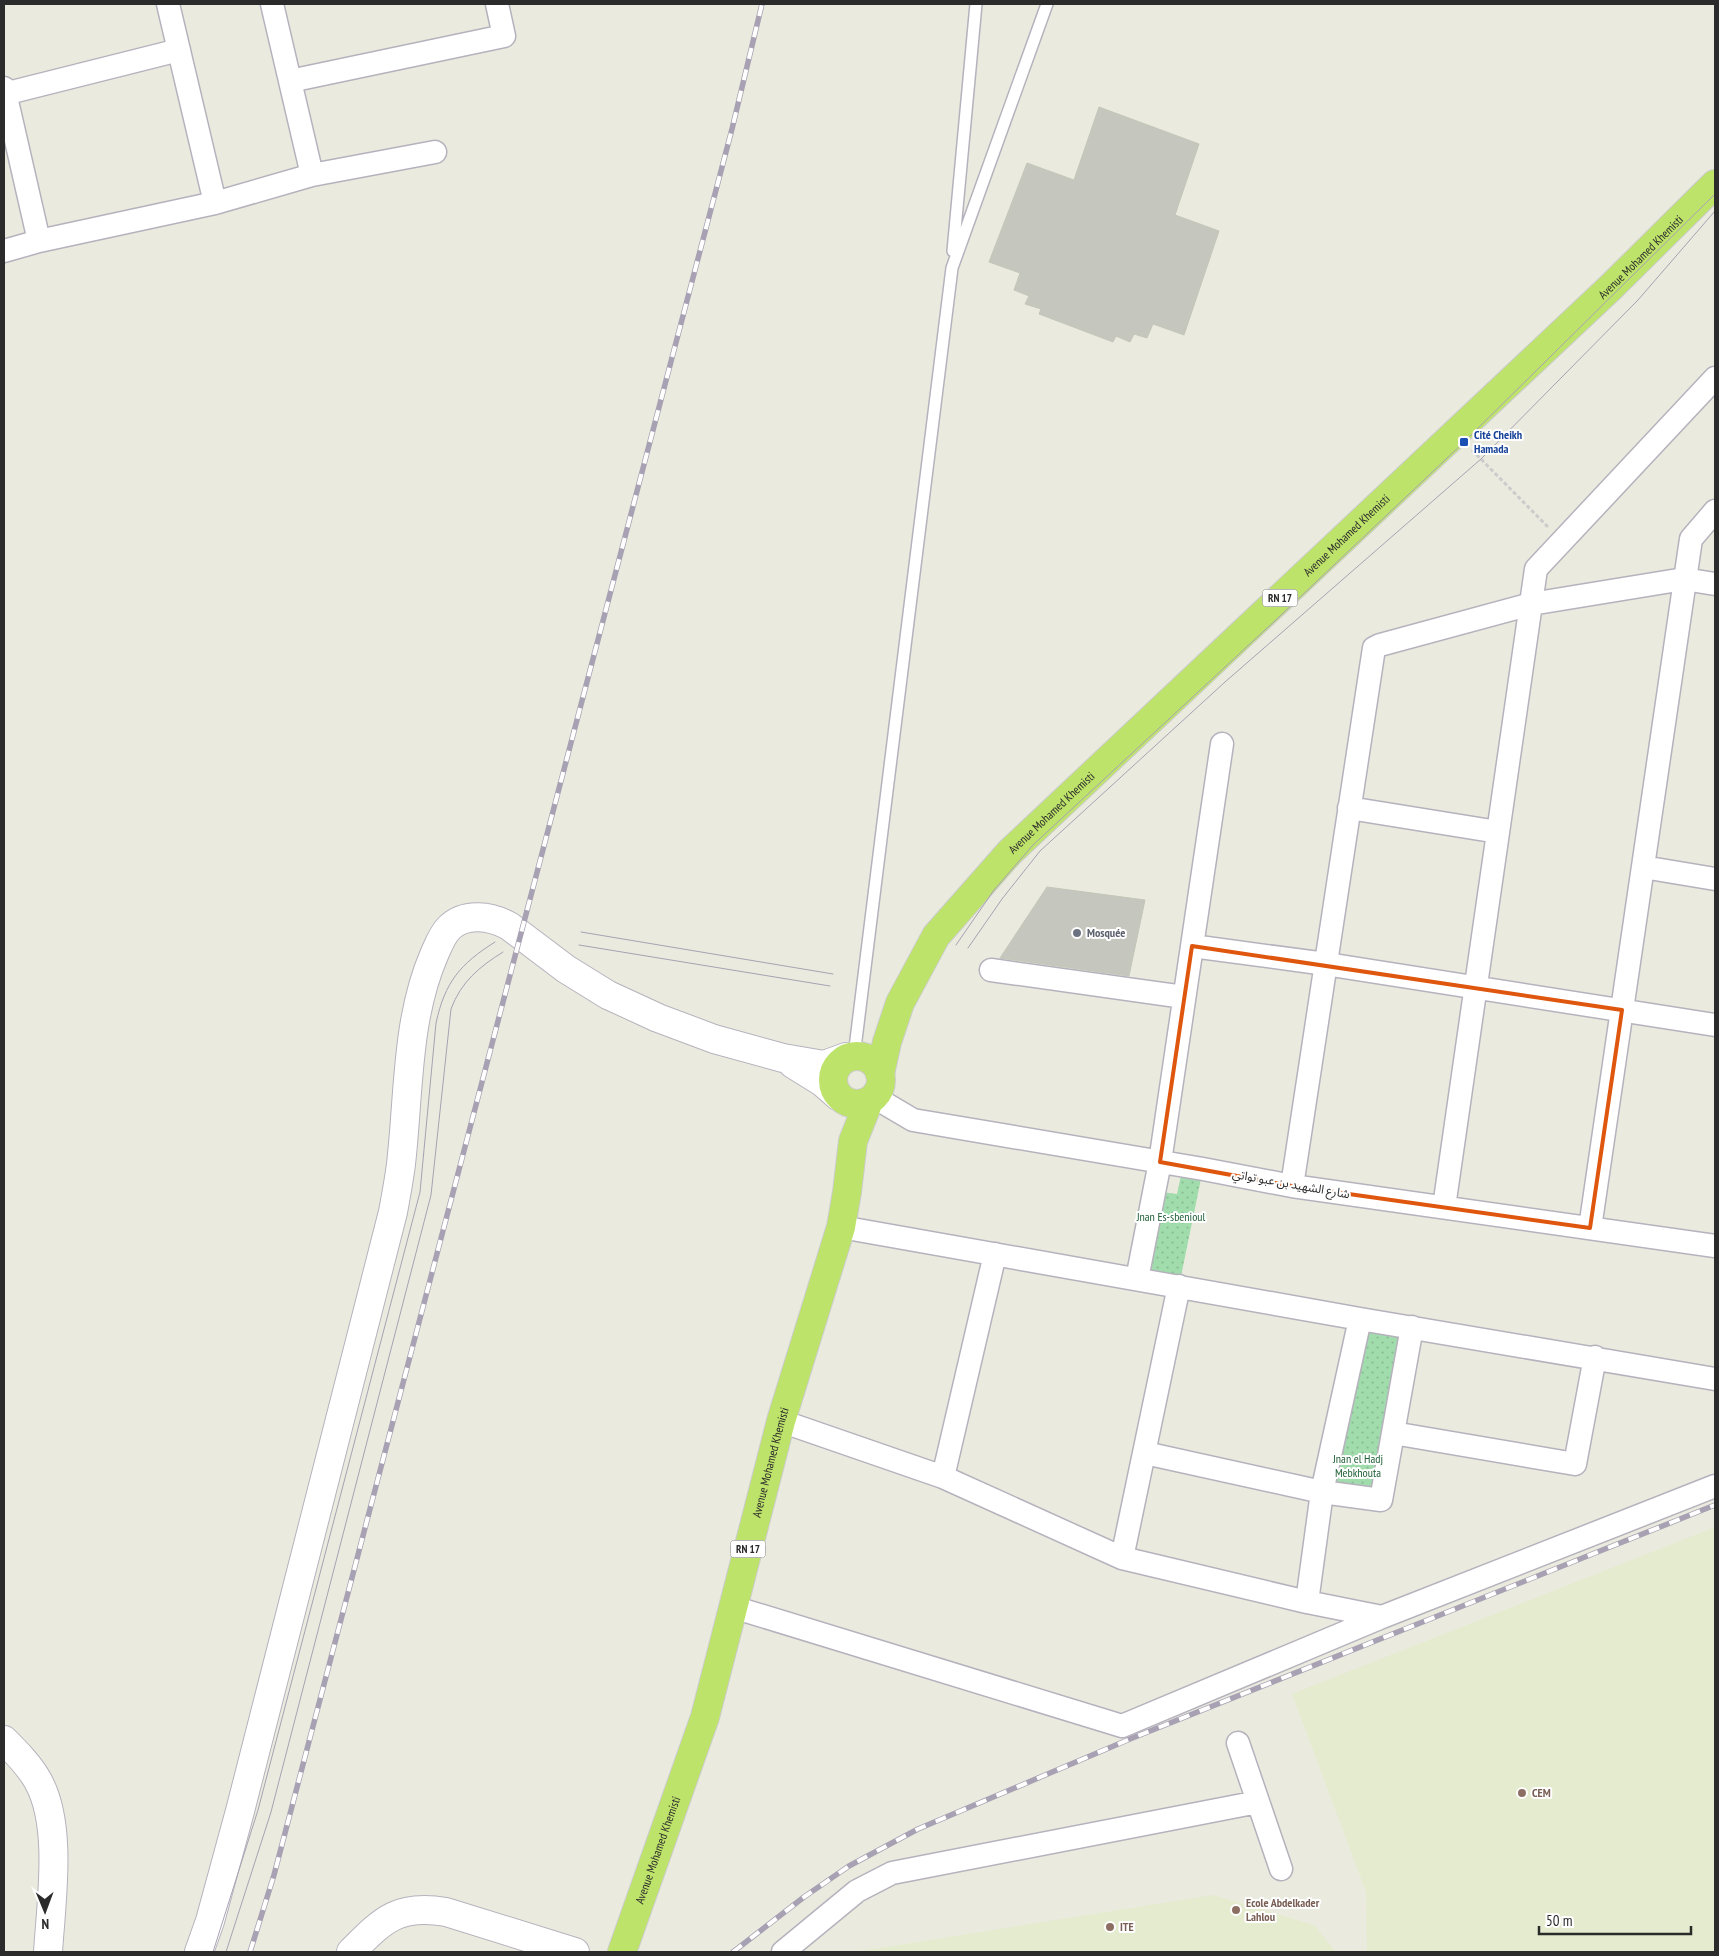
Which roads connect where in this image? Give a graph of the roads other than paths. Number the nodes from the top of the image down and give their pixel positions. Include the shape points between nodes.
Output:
1 (168, 4) edge
2 (272, 4) edge
3 (497, 4) edge
4 (976, 4) edge
5 (1047, 4) edge
6 (179, 50) junction
7 (290, 81) junction
8 (4, 92) edge
9 (436, 152) dead end
10 (312, 175) junction
11 (1715, 184) edge
12 (215, 203) junction
13 (39, 241) junction
14 (4, 250) edge
15 (952, 268) junction
16 (1715, 378) edge
17 (1715, 510) edge
18 (1684, 579) junction
19 (1715, 584) edge
20 (1532, 604) junction
21 (1222, 744) dead end
22 (1350, 808) junction
23 (1498, 832) junction
24 (1643, 867) junction
25 (1715, 878) edge
26 (1192, 946) junction
27 (1326, 964) junction
28 (991, 970) dead end
29 (1476, 987) junction
30 (1184, 997) junction
31 (1622, 1010) junction
32 (1715, 1025) edge
33 (858, 1080) junction
34 (1160, 1162) junction
35 (1292, 1186) junction
36 (1444, 1207) junction
37 (840, 1227) junction
38 (1590, 1228) junction
39 (1715, 1246) edge
40 (995, 1254) junction
41 (1137, 1279) junction
42 (1179, 1286) junction
43 (1360, 1319) junction
44 (1412, 1328) junction
45 (1595, 1357) junction
46 (1715, 1379) edge
47 (781, 1421) junction
48 (1392, 1433) junction
49 (1145, 1454) junction
50 (943, 1477) junction
51 (1715, 1486) edge
52 (1322, 1492) junction
53 (1122, 1558) junction
54 (1307, 1602) junction
55 (733, 1607) junction
56 (1382, 1617) junction
57 (4, 1740) edge
58 (1238, 1744) dead end
59 (1258, 1802) junction
60 (1281, 1870) dead end
61 (48, 1952) edge
62 (199, 1952) edge
63 (351, 1952) edge
64 (575, 1952) edge
65 (622, 1952) edge
66 (783, 1952) edge

1 - 6 street
2 - 7 street
3 - 7 street via 504,36
4 - 15 lane
5 - 15 lane
6 - 8 street
6 - 12 street
7 - 10 street
8 - 13 street
9 - 10 street
10 - 12 street
11 - 33 main road, Avenue Mohamed Khemisti / RN 17 via 1611,287 1010,852 936,936 900,1003 887,1042
12 - 13 street
13 - 14 street
15 - 33 lane
16 - 20 street via 1536,569
17 - 18 street via 1691,539
18 - 19 street
18 - 20 street
18 - 24 street
20 - 22 street via 1374,648
20 - 23 street
21 - 26 street
22 - 23 street
22 - 27 street
23 - 29 street
24 - 25 street
24 - 31 street
26 - 27 street
26 - 30 street
27 - 29 street
27 - 35 street
28 - 30 street
29 - 31 street
29 - 36 street
30 - 34 street
31 - 32 street
31 - 38 street
33 - 34 street, شارع الشهيد بن عبو تواتي via 913,1120
33 - 37 main road, Avenue Mohamed Khemisti / RN 17 via 847,1192
33 - 62 street via 824,1065 783,1058 658,1018 608,995 566,970 499,921 473,918 450,927 427,972 415,1021 401,1166 391,1221 240,1811
34 - 35 street, شارع الشهيد بن عبو تواتي
34 - 41 street
35 - 36 street, شارع الشهيد بن عبو تواتي
36 - 38 street, شارع الشهيد بن عبو تواتي
37 - 40 street
37 - 47 main road, Avenue Mohamed Khemisti / RN 17
38 - 39 street, شارع الشهيد بن عبو تواتي
40 - 41 street
40 - 50 street
41 - 42 street
42 - 43 street
42 - 49 street
43 - 44 street
43 - 52 street
44 - 45 street
44 - 48 street
45 - 46 street
45 - 48 street via 1575,1464
47 - 50 street
47 - 55 main road, Avenue Mohamed Khemisti / RN 17
48 - 52 street via 1381,1500
49 - 52 street
49 - 53 street
50 - 53 street
51 - 56 street
52 - 54 street
53 - 54 street
54 - 56 street
55 - 56 street via 1122,1726
55 - 65 main road, Avenue Mohamed Khemisti / RN 17 via 705,1717
57 - 61 street via 39,1781 48,1808 53,1838
58 - 59 street
59 - 60 street
59 - 66 street via 892,1873 857,1891
63 - 64 street via 378,1925 409,1910 446,1912

